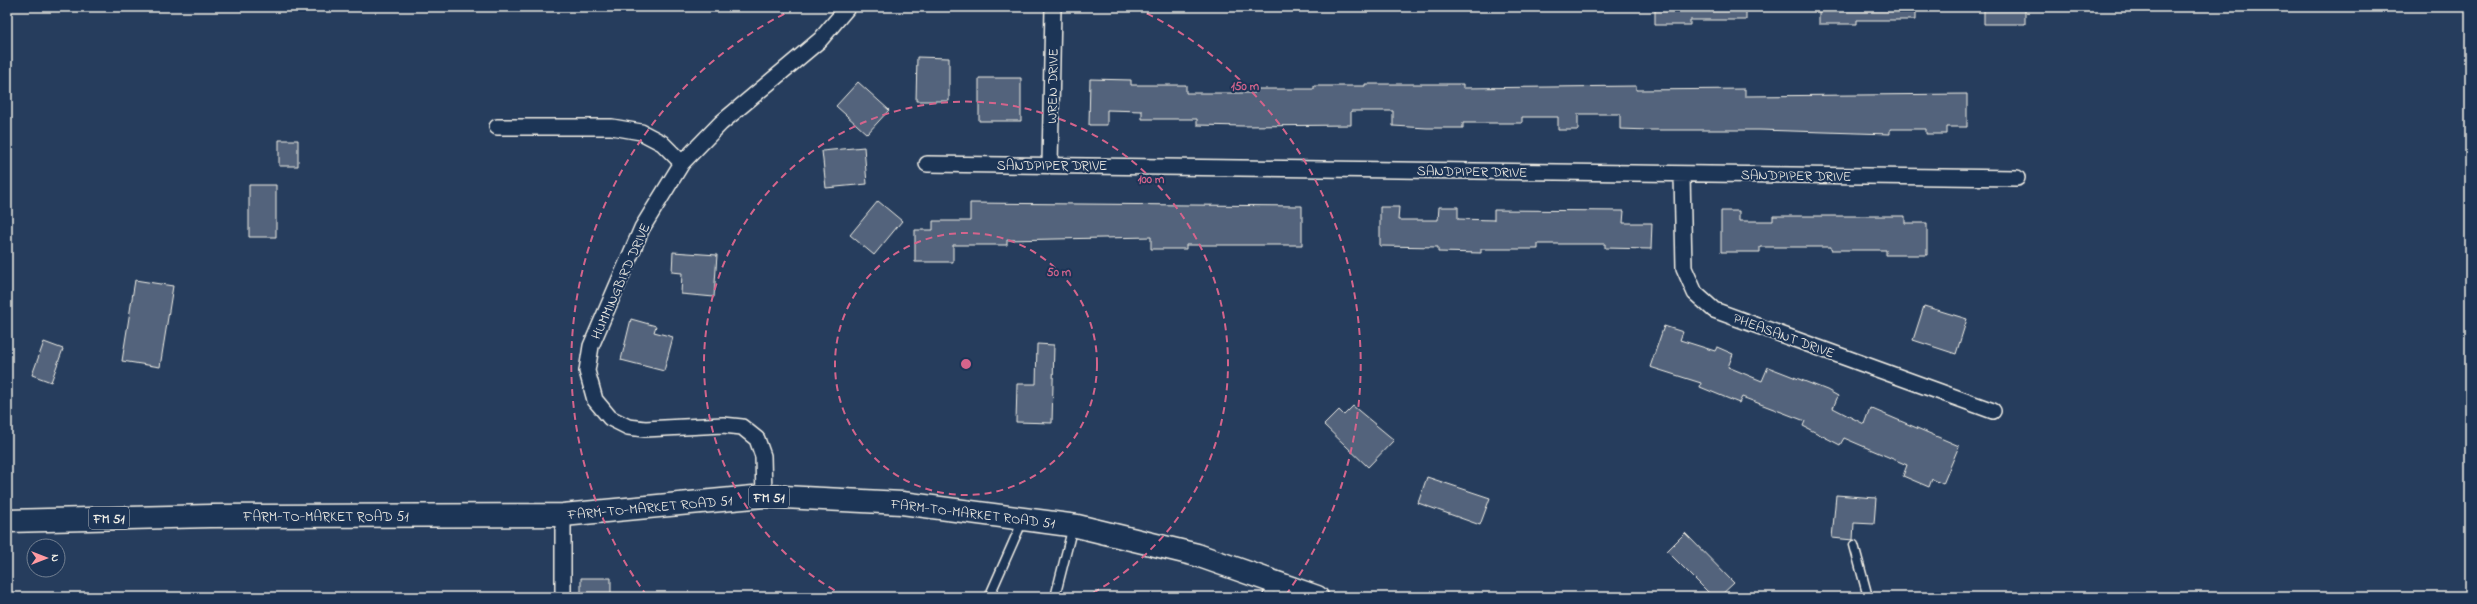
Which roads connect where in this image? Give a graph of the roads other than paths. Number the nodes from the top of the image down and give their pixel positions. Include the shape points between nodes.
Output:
1 (848, 7) edge
2 (1053, 7) edge
3 (497, 127) dead end
4 (682, 163) junction
5 (927, 164) dead end
6 (1050, 165) junction
7 (1682, 174) junction
8 (2017, 178) dead end
9 (1993, 411) dead end
10 (764, 496) junction
11 (563, 515) junction
12 (1023, 519) junction
13 (7, 521) edge
14 (1073, 526) junction
15 (1854, 545) dead end
16 (1271, 589) edge
17 (563, 597) edge
18 (989, 597) edge
19 (1055, 597) edge
20 (1317, 597) edge
21 (1868, 597) edge

1 - 4 street, HUMMINGBIRD DRIVE via 820,40 721,123
2 - 6 street, WREN DRIVE
3 - 4 street via 612,127 641,132 662,143
4 - 10 street, HUMMINGBIRD DRIVE via 642,228 591,346 588,371 595,400 610,418 628,427 742,427 757,440 763,456
5 - 6 street, SANDPIPER DRIVE
6 - 7 street, SANDPIPER DRIVE
7 - 8 street, SANDPIPER DRIVE
7 - 9 street, PHEASANT DRIVE via 1684,268 1695,293 1714,310
10 - 11 main road, FARM-TO-MARKET ROAD 51 / FM 51
10 - 12 main road, FARM-TO-MARKET ROAD 51 / FM 51 via 902,503
11 - 13 main road, FARM-TO-MARKET ROAD 51 / FM 51 via 210,516
11 - 17 street
12 - 14 main road, FARM-TO-MARKET ROAD 51 / FM 51
12 - 18 lane
14 - 16 main road, FARM-TO-MARKET ROAD 51 / FM 51 via 1197,555
14 - 19 lane
15 - 21 lane
16 - 20 main road, FARM-TO-MARKET ROAD 51 / FM 51

